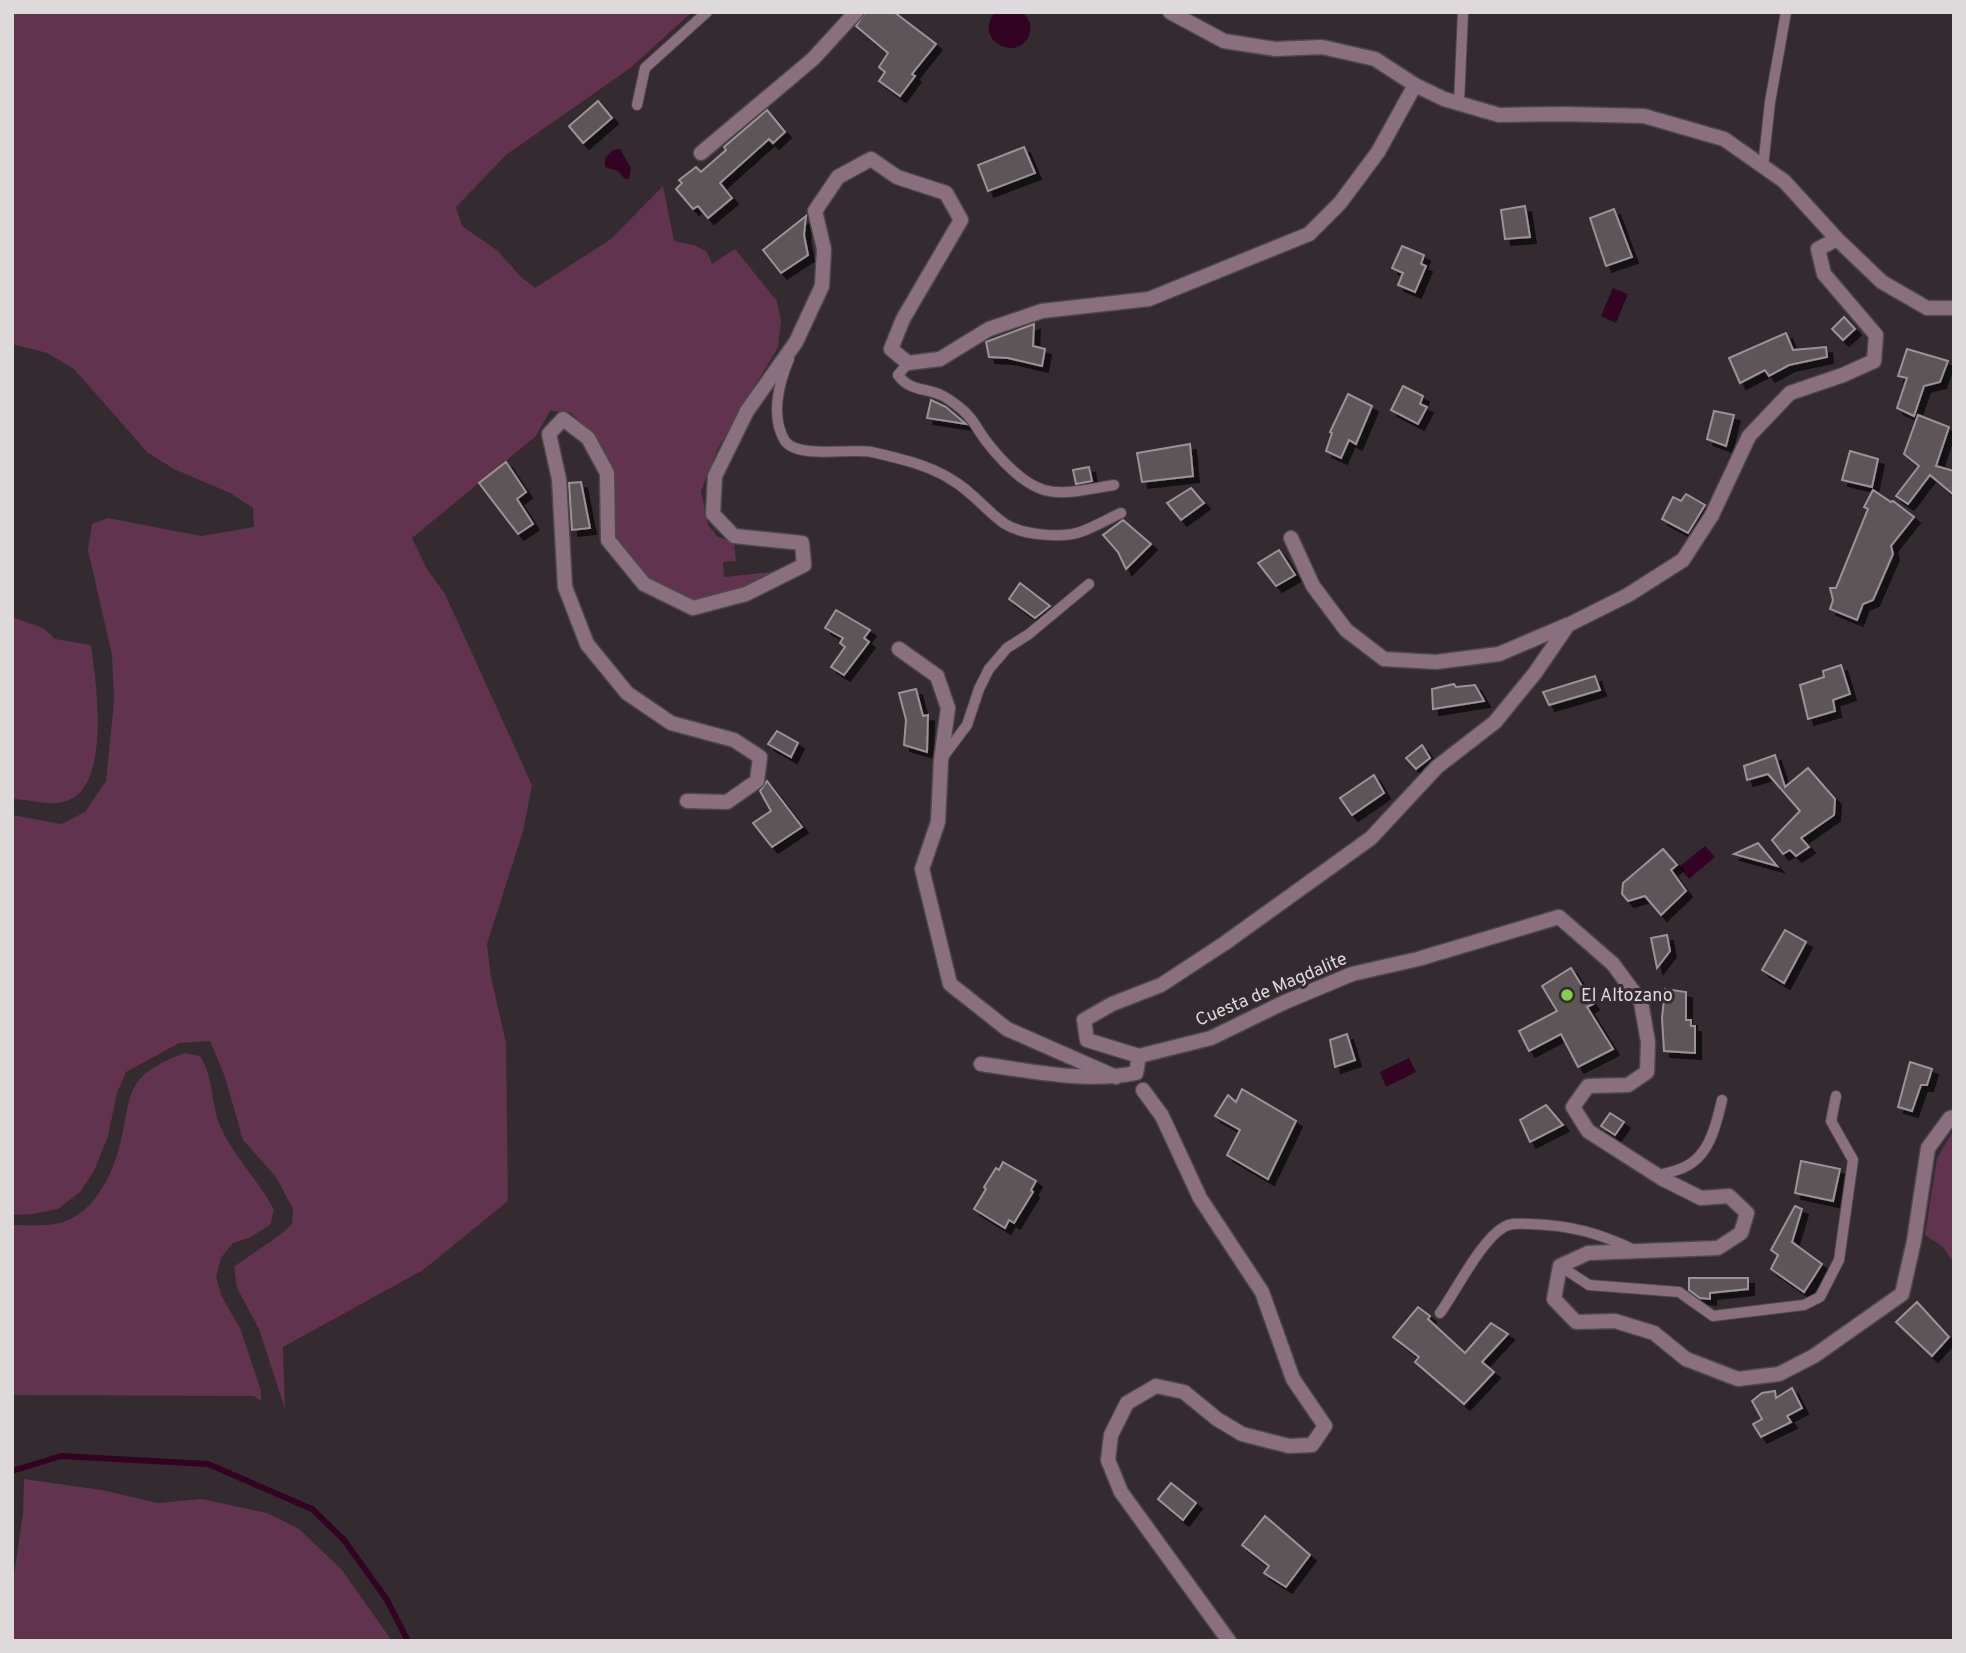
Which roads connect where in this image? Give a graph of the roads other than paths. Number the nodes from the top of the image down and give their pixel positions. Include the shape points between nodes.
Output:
1 (707, 12) edge
2 (856, 12) edge
3 (1170, 12) edge
4 (1463, 12) edge
5 (1786, 12) edge
6 (1415, 85) junction
7 (1459, 103) junction
8 (637, 105) dead end
9 (701, 153) dead end
10 (1763, 166) junction
11 (1837, 239) junction
12 (1954, 308) edge
13 (796, 342) junction
14 (908, 363) junction
15 (1114, 485) dead end
16 (1121, 513) dead end
17 (1291, 538) dead end
18 (1089, 584) dead end
19 (1568, 625) junction
20 (899, 649) dead end
21 (941, 760) junction
22 (687, 801) dead end
23 (1139, 1056) junction
24 (981, 1064) dead end
25 (1136, 1073) junction
26 (1116, 1077) junction
27 (1143, 1090) joint
28 (1836, 1096) dead end
29 (1722, 1100) dead end
30 (1954, 1117) edge
31 (1658, 1176) junction
32 (1638, 1251) junction
33 (1560, 1266) junction
34 (1440, 1314) dead end
35 (1229, 1641) edge

1 - 8 lane via 645,68
2 - 9 street via 813,59
3 - 6 street via 1224,40 1275,49 1322,47 1375,59
4 - 7 lane
5 - 10 lane
6 - 7 street
6 - 14 street via 1378,152 1340,203 1309,234 1149,299 1042,311 989,328 940,359
7 - 10 street via 1499,115 1644,116 1724,139
10 - 11 street via 1784,181
11 - 12 street via 1882,282 1927,308
11 - 19 street via 1818,249 1824,274 1876,335 1874,361 1790,393 1749,436 1712,515 1683,560
13 - 14 street via 822,286 824,249 815,211 838,177 872,159 897,177 946,192 961,220 903,319 891,349
13 - 16 lane via 779,396 778,422 786,442 796,450 864,450 913,463 952,479 1003,523 1027,533 1080,532
13 - 22 street via 747,411 715,476 713,514 734,536 802,543 804,565 746,594 693,608 644,584 608,540 607,473 589,438 563,419 550,434 559,480 565,587 587,644 627,693 671,723 734,740 760,757 757,781 727,802
14 - 15 lane via 898,375 902,380 942,396 969,414 988,444 1029,482 1056,491
17 - 19 street via 1313,586 1346,630 1384,659 1436,662 1500,654
18 - 21 lane via 1007,648 989,669 967,725
19 - 23 street via 1495,722 1437,766 1371,838 1161,985 1084,1020 1087,1040
20 - 21 street via 937,676 948,708
21 - 26 street via 938,822 922,869 950,984 1007,1029
23 - 25 street
23 - 31 street, Cuesta de Magdalite via 1211,1038 1352,974 1418,960 1559,917 1613,964 1641,1002 1648,1042 1647,1072 1628,1086 1588,1086 1573,1107 1588,1131
24 - 26 street
25 - 26 street
25 - 27 lane
27 - 35 street via 1162,1116 1200,1198 1262,1292 1293,1379 1325,1426 1312,1445 1289,1446 1242,1434 1184,1392 1156,1386 1127,1403 1111,1435 1108,1460 1121,1492
28 - 33 lane via 1831,1121 1853,1160 1839,1260 1820,1297 1804,1305 1713,1316 1679,1292 1589,1285
29 - 31 lane via 1714,1135 1700,1156
30 - 33 street via 1928,1148 1902,1294 1814,1356 1779,1374 1738,1379 1686,1359 1654,1333 1615,1321 1576,1322 1554,1299
31 - 32 street, Cuesta de Magdalite via 1700,1198 1729,1196 1747,1213 1741,1233 1718,1248
32 - 33 street, Cuesta de Magdalite via 1588,1253
32 - 34 lane via 1566,1226 1505,1226 1484,1247

